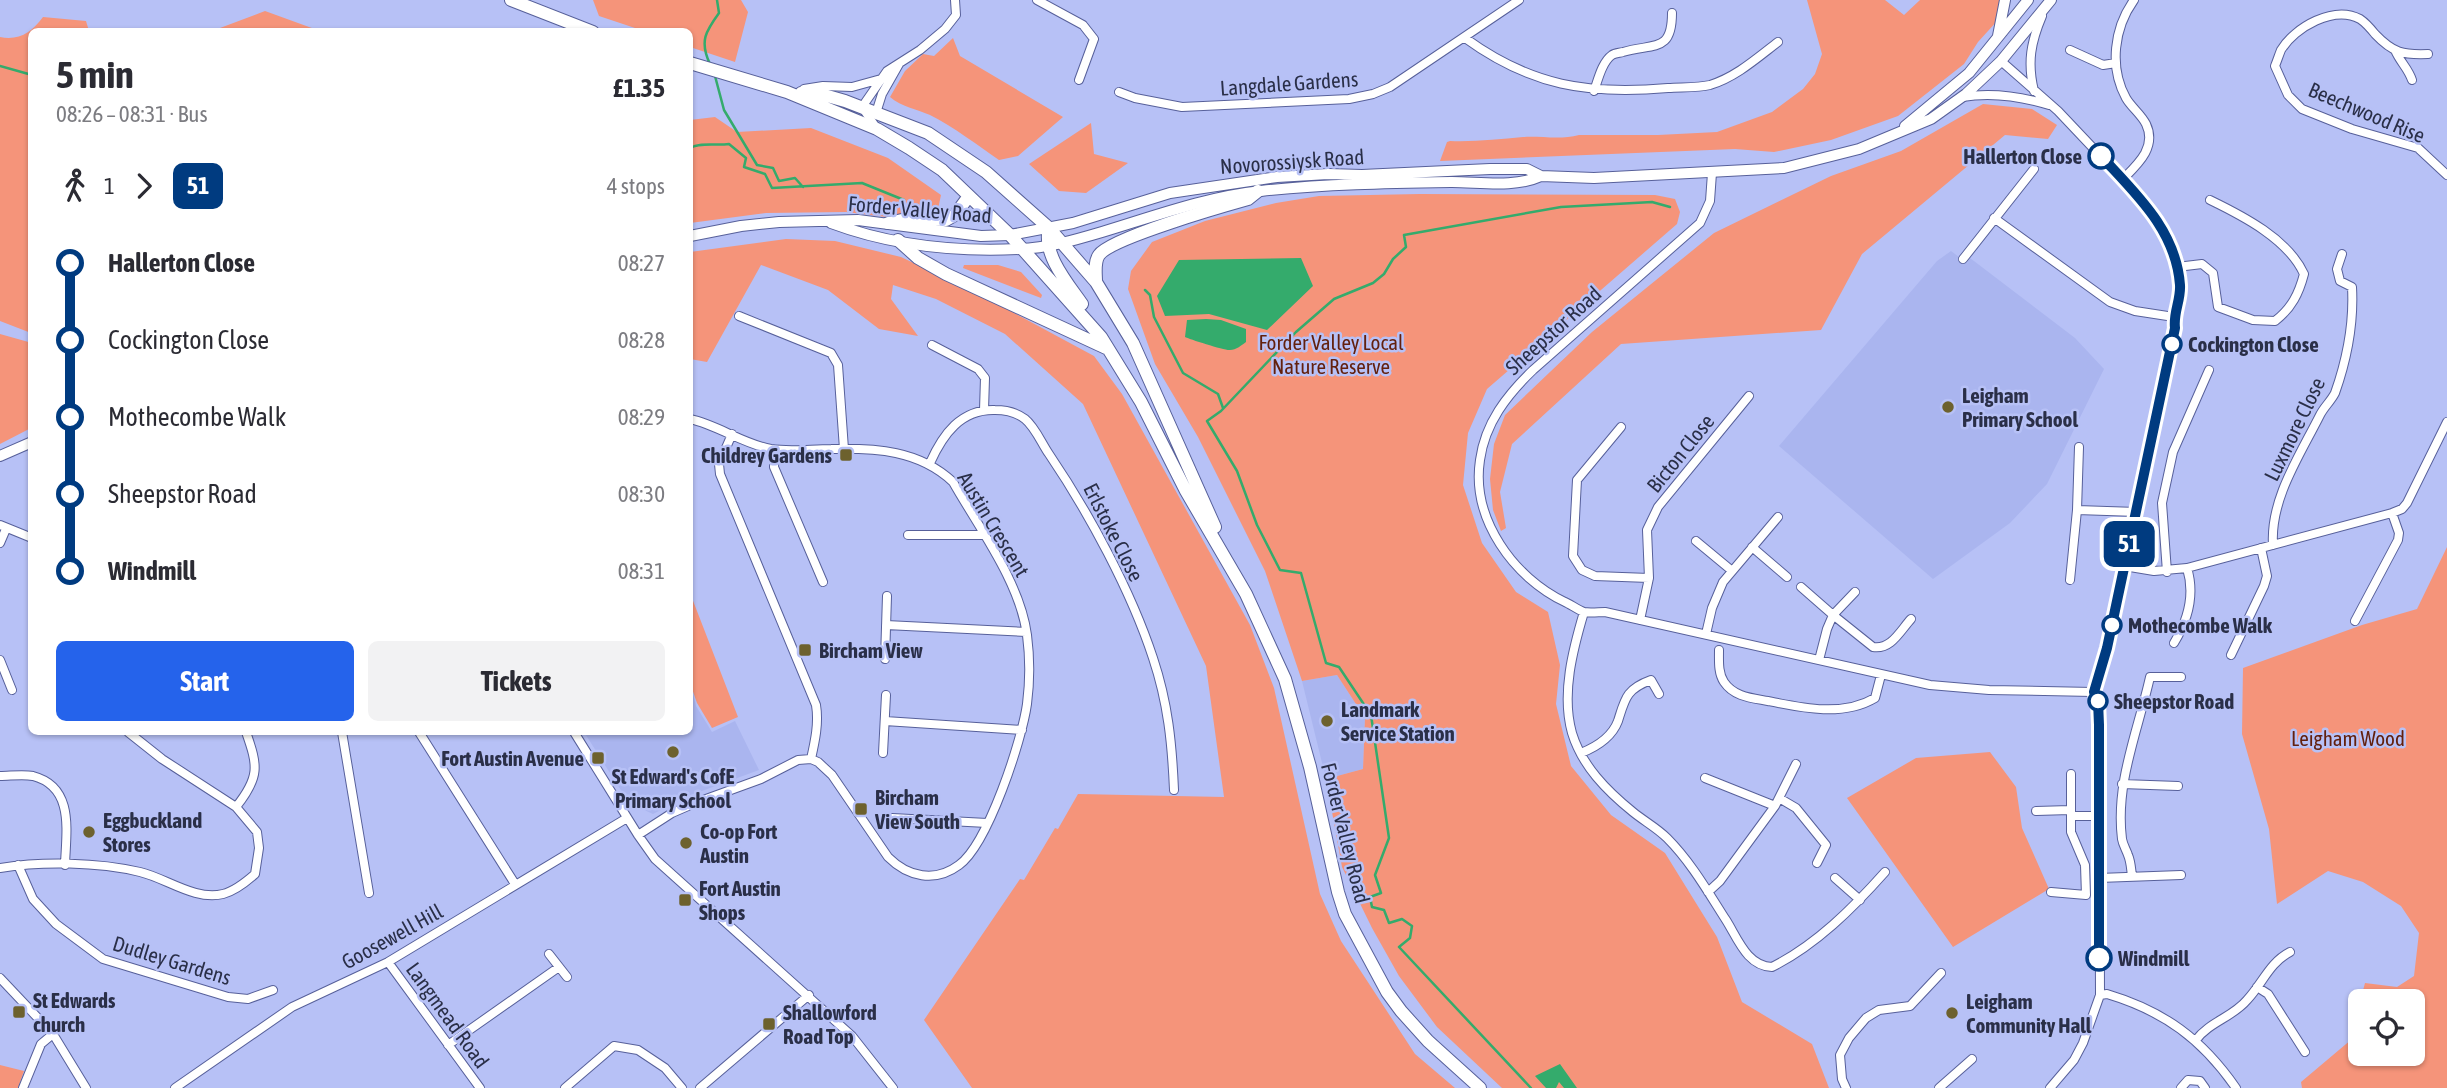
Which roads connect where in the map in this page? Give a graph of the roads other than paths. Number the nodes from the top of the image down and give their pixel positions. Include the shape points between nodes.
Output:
1 (512, 0) edge
2 (955, 0) edge
3 (1037, 0) edge
4 (1520, 0) edge
5 (2005, 0) edge
6 (2028, 0) edge
7 (2036, 0) edge
8 (2134, 0) edge
9 (2047, 6) edge
10 (1672, 13) dead end
11 (582, 28) edge
12 (1465, 38) junction
13 (1998, 38) junction
14 (1779, 42) dead end
15 (1989, 50) junction
16 (2070, 50) dead end
17 (2395, 50) junction
18 (2428, 54) dead end
19 (2001, 61) junction
20 (900, 62) junction
21 (2116, 63) junction
22 (693, 64) edge
23 (881, 79) junction
24 (1079, 80) dead end
25 (2412, 80) dead end
26 (2034, 90) junction
27 (1594, 91) junction
28 (787, 92) junction
29 (1119, 92) dead end
30 (1962, 97) junction
31 (2052, 106) junction
32 (862, 107) junction
33 (876, 113) junction
34 (877, 129) junction
35 (1900, 131) junction
36 (2034, 169) dead end
37 (1712, 173) junction
38 (2447, 175) edge
39 (1541, 176) junction
40 (2123, 179) junction
41 (1258, 191) junction
42 (970, 196) junction
43 (2210, 200) dead end
44 (1994, 218) junction
45 (827, 222) junction
46 (888, 223) junction
47 (1049, 228) junction
48 (693, 235) edge
49 (1010, 235) junction
50 (898, 240) junction
51 (1055, 245) junction
52 (1022, 249) junction
53 (2342, 254) dead end
54 (1963, 259) dead end
55 (2178, 267) junction
56 (1096, 282) junction
57 (739, 316) dead end
58 (2174, 317) junction
59 (1104, 342) junction
60 (932, 345) dead end
61 (2209, 370) dead end
62 (1749, 396) dead end
63 (984, 410) junction
64 (693, 420) edge
65 (2447, 422) edge
66 (1621, 427) dead end
67 (732, 434) junction
68 (28, 444) edge
69 (2079, 447) dead end
70 (844, 449) junction
71 (775, 450) junction
72 (0, 456) edge
73 (930, 463) junction
74 (2077, 510) junction
75 (2137, 512) junction
76 (2392, 513) junction
77 (1778, 517) dead end
78 (3, 527) edge
79 (908, 535) dead end
80 (984, 535) junction
81 (28, 536) edge
82 (1696, 541) dead end
83 (0, 543) edge
84 (2273, 545) junction
85 (1752, 547) junction
86 (2261, 548) junction
87 (2124, 566) junction
88 (2187, 568) junction
89 (1731, 570) junction
90 (2167, 572) junction
91 (1787, 577) dead end
92 (1648, 579) junction
93 (2070, 580) dead end
94 (824, 582) dead end
95 (1801, 587) dead end
96 (1855, 592) dead end
97 (1245, 594) junction
98 (887, 596) dead end
99 (1584, 612) junction
100 (1833, 615) junction
101 (1911, 619) dead end
102 (1640, 620) junction
103 (2355, 621) dead end
104 (886, 625) junction
105 (1026, 632) junction
106 (1706, 634) junction
107 (2174, 643) dead end
108 (1719, 650) dead end
109 (2231, 655) dead end
110 (885, 659) dead end
111 (0, 660) edge
112 (1819, 660) junction
113 (1881, 675) junction
114 (2181, 677) dead end
115 (3, 680) edge
116 (12, 690) dead end
117 (2094, 692) junction
118 (1659, 694) dead end
119 (886, 695) dead end
120 (885, 721) junction
121 (1022, 730) junction
122 (132, 735) edge
123 (247, 735) edge
124 (343, 735) edge
125 (421, 735) edge
126 (576, 735) edge
127 (883, 753) dead end
128 (1581, 753) junction
129 (811, 759) junction
130 (1796, 764) dead end
131 (2071, 774) dead end
132 (0, 776) edge
133 (1705, 778) dead end
134 (2122, 784) junction
135 (2178, 786) dead end
136 (1174, 790) dead end
137 (1777, 802) junction
138 (236, 807) junction
139 (2036, 811) dead end
140 (2072, 813) junction
141 (2100, 816) junction
142 (628, 818) junction
143 (892, 818) dead end
144 (987, 823) junction
145 (638, 835) junction
146 (1817, 863) dead end
147 (18, 865) junction
148 (65, 865) junction
149 (0, 868) edge
150 (1885, 872) dead end
151 (2181, 875) dead end
152 (2132, 876) junction
153 (1835, 878) dead end
154 (2099, 878) junction
155 (515, 884) junction
156 (1708, 892) junction
157 (2051, 892) dead end
158 (369, 893) dead end
159 (1860, 900) junction
160 (2290, 952) dead end
161 (549, 954) dead end
162 (388, 962) junction
163 (559, 967) junction
164 (1941, 973) dead end
165 (567, 977) dead end
166 (0, 978) edge
167 (2257, 987) junction
168 (273, 990) dead end
169 (809, 995) junction
170 (2100, 995) junction
171 (52, 1034) junction
172 (2196, 1040) junction
173 (448, 1045) junction
174 (2305, 1052) dead end
175 (1972, 1059) dead end
176 (23, 1088) edge
177 (86, 1088) edge
178 (175, 1088) edge
179 (480, 1088) edge
180 (565, 1088) edge
181 (681, 1088) edge
182 (700, 1088) edge
183 (893, 1088) edge
184 (1480, 1088) edge
185 (1846, 1088) edge
186 (1939, 1088) edge
187 (2050, 1088) edge
188 (2181, 1088) edge
189 (2205, 1088) edge
190 (2236, 1088) edge

1 - 11 main road
2 - 20 street via 956,15 945,29
3 - 24 street via 1083,25 1094,39
4 - 12 street, Langdale Gardens
5 - 13 main road
6 - 13 main road, Novorossiysk Road
7 - 9 main road
8 - 21 street via 2117,38
9 - 19 main road, Novorossiysk Road
9 - 26 street via 2031,46
10 - 27 street via 1670,38 1661,45 1612,55
12 - 27 street via 1534,77
12 - 29 street, Langdale Gardens via 1390,87 1349,99 1182,107
13 - 15 main road, Novorossiysk Road
14 - 27 street via 1739,72 1710,85
15 - 19 main road
15 - 35 main road, Novorossiysk Road via 1969,73
16 - 21 street via 2103,65
17 - 18 street via 2406,55
17 - 25 street, Beechwood Rise
17 - 38 street, Beechwood Rise via 2362,20 2348,15 2324,16 2296,33 2281,50 2275,66 2288,95 2302,109 2352,130 2418,148
19 - 26 street
19 - 30 main road, Novorossiysk Road
20 - 23 street
20 - 33 street
21 - 40 street via 2127,99 2149,133 2146,154
22 - 28 main road
23 - 28 street via 852,87
23 - 32 street
26 - 31 street
28 - 32 main road via 824,94
28 - 34 main road, Forder Valley Road
30 - 31 street via 2012,96
30 - 35 main road, Novorossiysk Road via 1931,119
31 - 40 street
32 - 33 main road
32 - 34 street
33 - 47 main road via 928,134 973,163
34 - 42 main road, Forder Valley Road via 942,170
35 - 37 main road, Novorossiysk Road via 1858,149 1784,168
36 - 44 street
37 - 39 main road, Novorossiysk Road
37 - 99 street, Sheepstor Road via 1710,201 1700,223 1514,387 1484,442 1479,483 1498,541 1532,583
39 - 41 main road, Novorossiysk Road via 1530,181
39 - 47 main road, Novorossiysk Road via 1527,169 1490,169 1277,177 1170,193
40 - 55 street via 2154,215
41 - 51 main road, Novorossiysk Road via 1207,200
41 - 56 main road via 1248,199 1137,235 1101,252 1096,260
42 - 46 main road via 946,220 911,218
42 - 49 main road, Forder Valley Road
43 - 55 street via 2245,217 2292,253 2304,274 2299,293 2275,321 2253,320 2218,307 2213,273 2202,264
44 - 54 street
44 - 58 street via 2110,302
45 - 46 main road, Forder Valley Road
45 - 48 main road, Forder Valley Road via 749,225
45 - 50 main road, Forder Valley Road
46 - 49 main road, Forder Valley Road via 981,236
47 - 49 main road, Novorossiysk Road
47 - 51 main road
49 - 52 main road, Forder Valley Road
50 - 52 main road, Forder Valley Road via 968,250
50 - 59 main road via 946,274
51 - 52 main road, Novorossiysk Road
51 - 56 main road, Forder Valley Road
51 - 59 main road via 1063,277 1097,322
52 - 59 main road, Forder Valley Road
53 - 84 street, Luxmore Close via 2337,269 2340,281 2352,287 2348,347 2334,396 2276,507
55 - 58 street via 2180,298
56 - 97 main road, Forder Valley Road via 1133,343
57 - 70 street via 835,358
58 - 75 street
59 - 97 main road, Forder Valley Road
60 - 63 street via 978,369 985,378
61 - 90 street via 2173,452 2162,503
62 - 92 street, Bicton Close via 1658,507 1647,530
63 - 73 street via 956,422
63 - 136 street, Erlstoke Close via 1009,411 1026,420 1074,491 1110,559 1153,656 1171,729
64 - 67 street, Austin Crescent
65 - 76 street via 2407,503
66 - 92 street via 1577,480 1573,556 1582,570 1595,576
67 - 71 street, Austin Crescent
67 - 129 street via 719,464 720,474 816,705 817,733
68 - 72 main road
69 - 74 street
70 - 71 street, Austin Crescent
70 - 73 street, Austin Crescent via 911,455
71 - 94 street via 776,473
73 - 80 street, Austin Crescent via 953,482
74 - 75 street
74 - 93 street
75 - 87 street
76 - 84 street
76 - 103 street via 2398,540
77 - 85 street
78 - 81 street
78 - 83 street
79 - 80 street
80 - 105 street, Austin Crescent via 1013,587
82 - 89 street
84 - 86 street
85 - 89 street
85 - 91 street
86 - 88 street
86 - 109 street via 2267,576
87 - 90 street
87 - 117 street
88 - 90 street
88 - 107 street via 2191,593
89 - 106 street via 1718,591
92 - 102 street, Bicton Close
95 - 100 street
96 - 100 street
97 - 184 main road, Forder Valley Road via 1285,679 1345,914 1401,1011
98 - 104 street
99 - 102 street, Sheepstor Road
99 - 128 street via 1571,664 1569,699 1572,732
100 - 101 street via 1879,648 1886,647
100 - 112 street
102 - 106 street, Sheepstor Road
104 - 105 street
104 - 110 street
105 - 121 street, Austin Crescent via 1029,679
106 - 112 street, Sheepstor Road
108 - 113 street via 1719,671 1738,695 1806,709 1845,708 1869,701 1875,698
111 - 115 street
112 - 113 street, Sheepstor Road
113 - 117 street, Sheepstor Road via 1970,689
114 - 134 street via 2150,677
115 - 116 street
117 - 141 street via 2098,701
118 - 128 street via 1650,680 1638,685 1620,707 1607,737
119 - 120 street
120 - 121 street
120 - 127 street
121 - 144 street, Austin Crescent
122 - 138 street
123 - 138 street via 255,758 251,788
124 - 158 street
125 - 155 street
126 - 142 street
128 - 156 street via 1606,788 1667,838
129 - 144 street, Austin Crescent via 827,769 888,857 907,872 937,876 961,864
129 - 145 street via 798,760 672,813
130 - 137 street
131 - 140 street
132 - 148 street via 33,776 55,787 66,806
133 - 137 street
134 - 135 street
134 - 152 street via 2123,843
137 - 146 street via 1796,808 1826,845
137 - 156 street
138 - 148 street via 257,832 259,848 255,874 223,894 200,894 142,872
139 - 140 street
140 - 141 street
140 - 157 street via 2071,832 2085,865 2086,895
141 - 154 street
142 - 145 street
142 - 155 street, Goosewell Hill
143 - 144 street
145 - 169 street via 655,859
147 - 148 street
147 - 149 street
147 - 168 street, Dudley Gardens via 33,899 56,924 103,960 228,997 248,999
150 - 159 street
151 - 152 street
152 - 154 street
153 - 159 street
154 - 170 street
155 - 162 street, Goosewell Hill
156 - 159 street via 1751,959 1764,967 1772,967 1814,940
160 - 167 street via 2273,964
161 - 163 street
162 - 173 street, Langmead Road
162 - 178 street, Goosewell Hill via 292,1007
163 - 165 street
163 - 173 street
164 - 185 street via 1910,1006 1879,1010 1849,1038 1840,1055
166 - 171 street
167 - 172 street via 2227,1018
167 - 174 street via 2268,993
169 - 182 street
169 - 183 street via 852,1037
170 - 172 street via 2142,1006
170 - 187 street via 2083,1043
171 - 176 street via 41,1044
171 - 177 street
172 - 190 street
173 - 179 street, Langmead Road
175 - 186 street
180 - 181 street via 614,1046 638,1050 665,1068
188 - 189 street via 2188,1080

